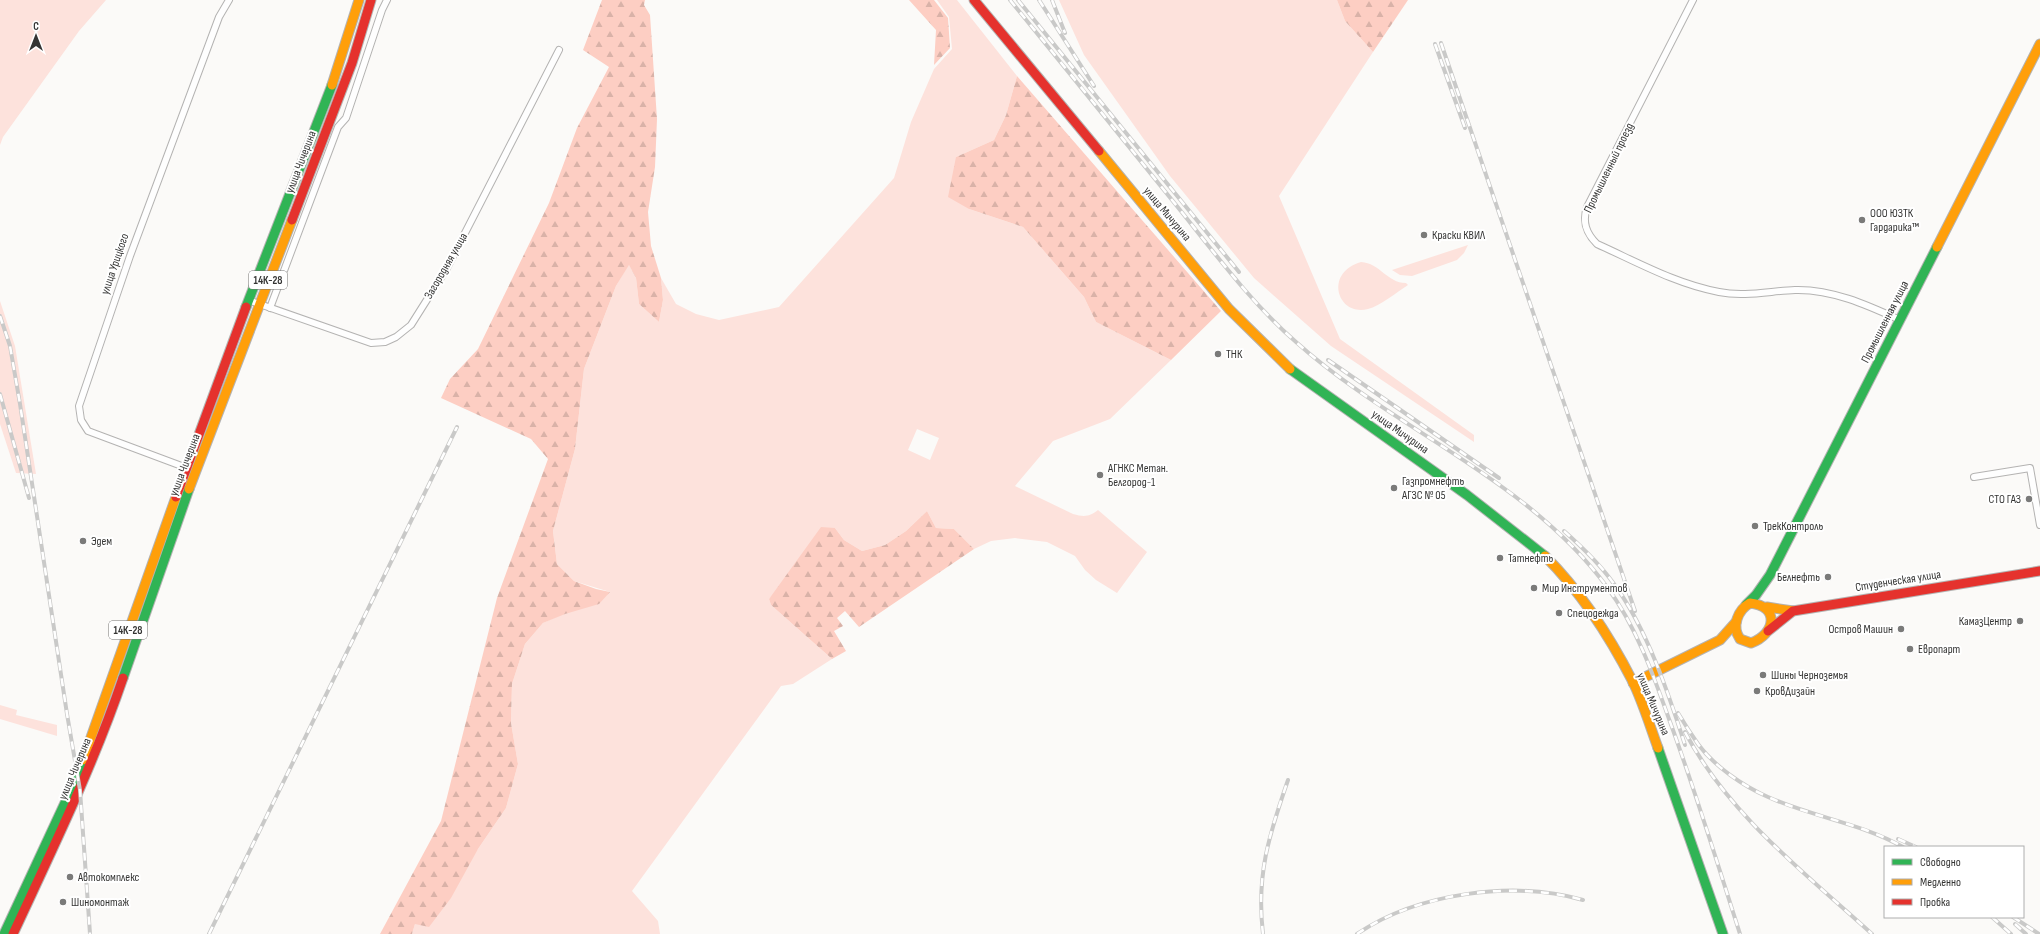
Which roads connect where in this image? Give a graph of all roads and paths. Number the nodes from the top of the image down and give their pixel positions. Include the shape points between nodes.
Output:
1 (228, 0) edge
2 (359, 0) edge
3 (371, 0) edge
4 (387, 0) edge
5 (974, 0) edge
6 (1693, 0) edge
7 (2040, 44) edge
8 (559, 50) dead end
9 (248, 300) junction
10 (259, 304) junction
11 (270, 308) junction
12 (1900, 320) junction
13 (191, 469) junction
14 (1974, 477) dead end
15 (2040, 525) edge
16 (2040, 571) edge
17 (1764, 584) junction
18 (1746, 605) junction
19 (1766, 607) junction
20 (1793, 611) junction
21 (1736, 622) junction
22 (1768, 631) junction
23 (1742, 639) junction
24 (1720, 640) junction
25 (1633, 683) junction
26 (4, 934) edge
27 (13, 934) edge
28 (1723, 934) edge

1 - 13 street, улица Урицкого via 219,17 130,256 79,406 81,420 88,431
2 - 9 main road, улица Чичерина / 14К-28 via 330,90
3 - 10 main road, улица Чичерина / 14К-28 via 352,63
4 - 11 street via 346,118 338,127
5 - 25 main road, улица Мичурина via 1229,309 1286,366 1540,550 1563,574 1598,623
6 - 12 street, Промышленный проезд via 1587,207 1584,216 1589,236 1597,244 1661,274 1719,292 1825,292 1853,300
7 - 12 main road, Промышленная улица
8 - 11 street, Загородняя улица via 446,268 411,325 385,342 371,343
9 - 10 street, Загородняя улица
9 - 13 main road, улица Чичерина / 14К-28
10 - 11 street, Загородняя улица
10 - 13 main road, улица Чичерина / 14К-28
12 - 17 main road, Промышленная улица
13 - 26 main road, улица Чичерина / 14К-28 via 138,600 99,717 76,776
13 - 27 main road, улица Чичерина / 14К-28 via 109,719 80,790
14 - 15 street via 2030,468
16 - 20 main road, Студенческая улица
17 - 18 main road, Промышленная улица
17 - 19 main road
18 - 19 main road via 1758,603
18 - 21 main road
19 - 20 main road
19 - 22 main road via 1771,617
20 - 22 main road, Студенческая улица
21 - 23 main road via 1736,632
21 - 24 main road
22 - 23 main road via 1756,642
23 - 24 main road
24 - 25 main road
25 - 28 main road, улица Мичурина via 1661,754

